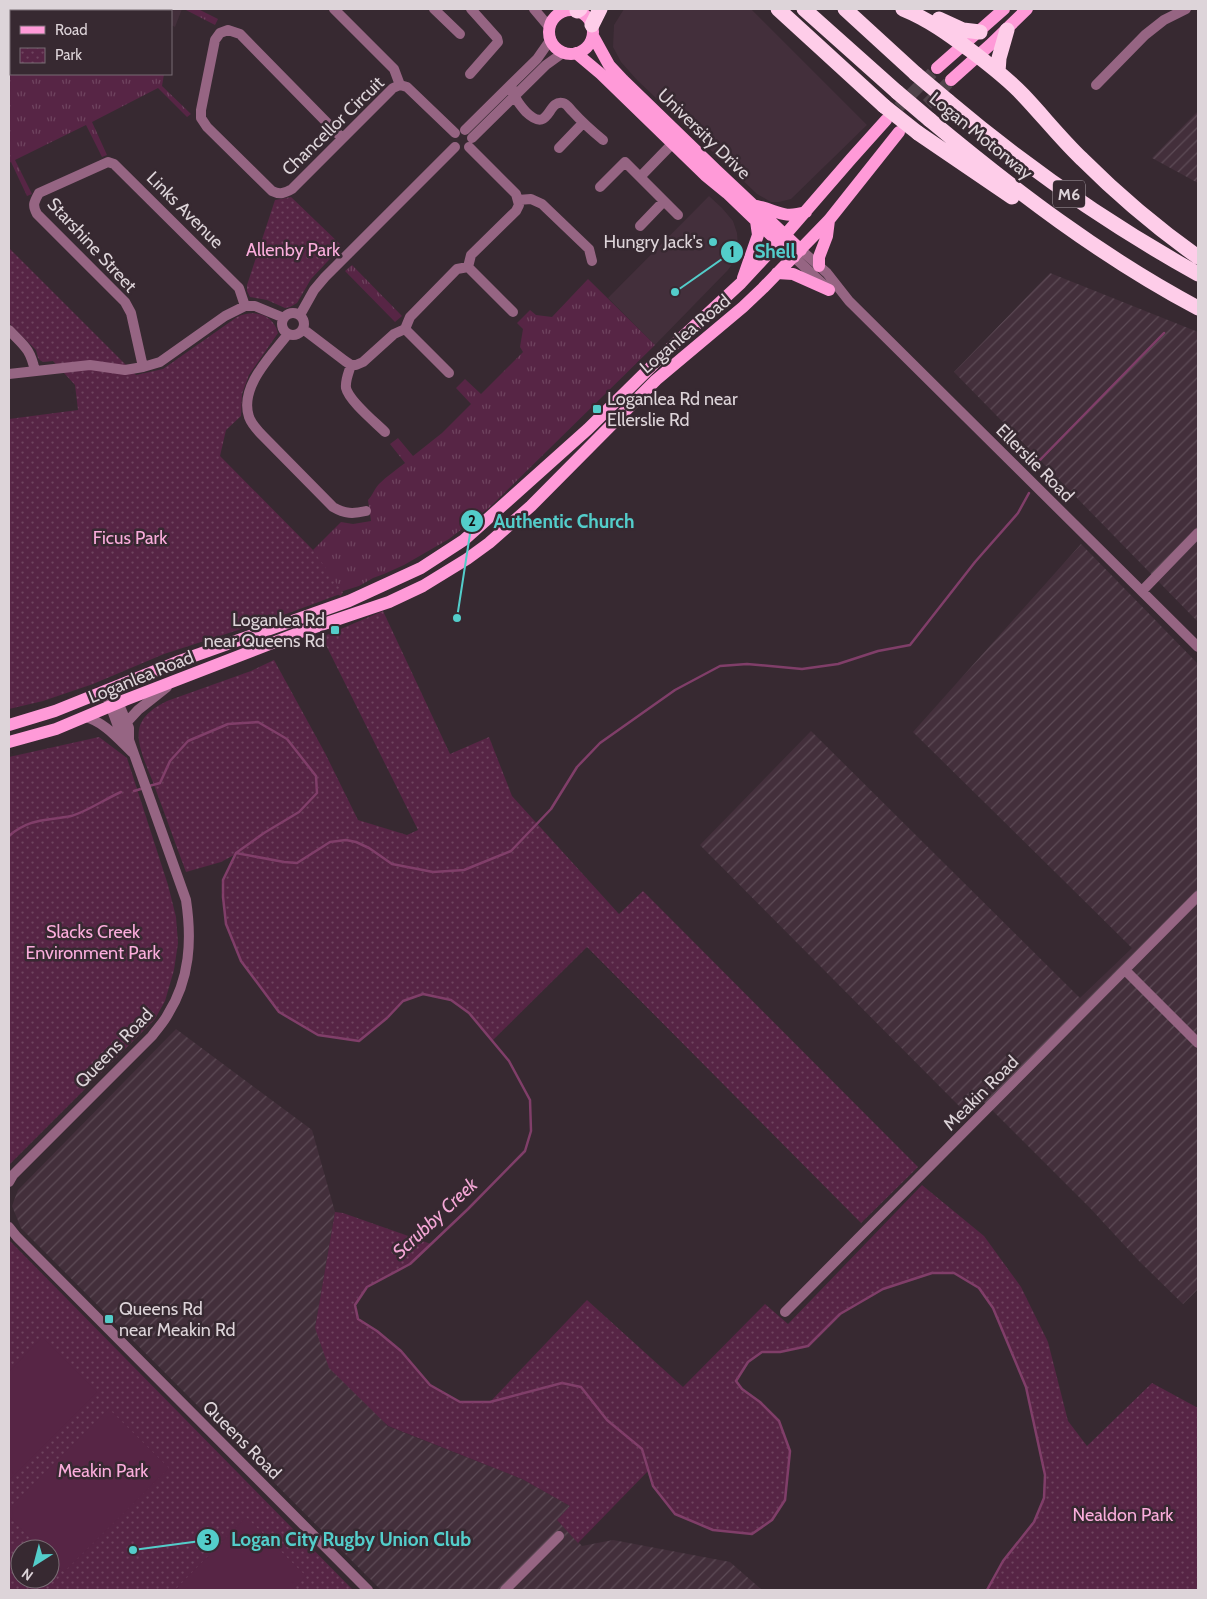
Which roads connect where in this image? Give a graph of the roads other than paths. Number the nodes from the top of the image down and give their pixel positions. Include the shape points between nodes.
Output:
1 (334, 9) edge
2 (435, 9) edge
3 (471, 9) edge
4 (534, 9) edge
5 (600, 9) edge
6 (778, 9) edge
7 (804, 9) edge
8 (844, 9) edge
9 (903, 9) edge
10 (1004, 9) edge
11 (1027, 9) edge
12 (1186, 9) edge
13 (571, 10) edge
14 (925, 18) junction
15 (592, 30) junction
16 (1007, 30) junction
17 (980, 32) junction
18 (460, 34) dead end
19 (550, 34) junction
20 (964, 46) junction
21 (570, 53) junction
22 (978, 57) junction
23 (938, 68) tunnel mouth
24 (998, 72) junction
25 (470, 74) dead end
26 (951, 80) tunnel mouth
27 (400, 85) junction
28 (512, 85) junction
29 (1096, 85) dead end
30 (513, 96) junction
31 (885, 113) junction
32 (583, 123) junction
33 (899, 132) tunnel mouth
34 (465, 137) junction
35 (342, 138) junction
36 (603, 140) dead end
37 (672, 144) junction
38 (559, 148) dead end
39 (640, 177) junction
40 (600, 188) dead end
41 (518, 200) junction
42 (664, 201) junction
43 (34, 202) joint
44 (755, 206) junction
45 (806, 212) junction
46 (678, 215) dead end
47 (756, 220) junction
48 (829, 220) junction
49 (1060, 221) junction
50 (640, 226) dead end
51 (782, 239) junction
52 (797, 253) junction
53 (1198, 257) edge
54 (592, 261) dead end
55 (819, 266) junction
56 (468, 267) junction
57 (777, 273) junction
58 (1198, 274) edge
59 (741, 283) junction
60 (829, 290) junction
61 (849, 301) junction
62 (245, 306) junction
63 (1198, 308) edge
64 (513, 312) dead end
65 (300, 315) junction
66 (284, 318) junction
67 (303, 329) junction
68 (405, 329) junction
69 (9, 330) edge
70 (288, 334) junction
71 (351, 365) junction
72 (143, 367) junction
73 (34, 371) junction
74 (449, 373) dead end
75 (9, 374) edge
76 (385, 432) dead end
77 (366, 511) dead end
78 (1198, 533) edge
79 (1142, 591) junction
80 (1198, 647) edge
81 (174, 682) junction
82 (108, 689) junction
83 (114, 705) junction
84 (85, 718) junction
85 (126, 723) junction
86 (9, 725) edge
87 (129, 740) junction
88 (9, 742) edge
89 (134, 754) junction
90 (1198, 896) edge
91 (1125, 970) junction
92 (1198, 1043) edge
93 (9, 1182) edge
94 (9, 1227) edge
95 (785, 1312) dead end
96 (559, 1536) dead end
97 (368, 1590) edge
98 (505, 1590) edge

1 - 27 street via 394,69
2 - 18 street
3 - 25 street via 498,42
4 - 19 street
5 - 15 highway
6 - 31 highway
7 - 49 highway, Logan Motorway / M6, bridge via 930,120
8 - 58 highway, Logan Motorway / M6, bridge via 1000,144 1130,234
9 - 14 highway
10 - 17 main road
11 - 16 main road
12 - 29 street via 1145,34
13 - 15 main road via 584,14
13 - 19 main road via 555,17
14 - 17 highway via 936,18 963,30
14 - 20 highway
15 - 21 main road via 587,47
15 - 44 main road, University Drive via 609,64 622,80
16 - 22 main road
16 - 24 highway
17 - 20 main road
19 - 21 main road via 559,49
19 - 28 street via 537,59
20 - 22 highway
20 - 23 main road
21 - 30 street via 546,65
21 - 37 main road, University Drive via 601,74
22 - 24 highway
22 - 26 main road
24 - 53 highway via 1108,185
27 - 34 street via 407,87
27 - 35 street, Chancellor Circuit via 393,88
28 - 30 street
28 - 34 street
30 - 32 street via 536,120 561,102
30 - 34 street
31 - 45 main road, Loganlea Road
31 - 49 highway, bridge via 1030,208
32 - 36 street
32 - 38 street
33 - 48 main road, Loganlea Road
34 - 41 street
34 - 65 street via 461,150 455,147 325,277
35 - 35 street, Chancellor Circuit via 240,34 228,30 220,33 215,40 201,118 272,192 285,193 292,188
37 - 39 street
37 - 47 main road, University Drive
39 - 40 street via 624,162
39 - 42 street
41 - 54 street via 531,199 542,204 588,249
41 - 56 street via 516,211 471,256
42 - 46 street
42 - 50 street
43 - 62 street, Links Avenue via 39,193 108,162 114,164 239,288
43 - 72 street, Starshine Street via 38,214 125,302 131,313
44 - 45 main road via 786,215
44 - 51 main road, University Drive
45 - 51 main road, Loganlea Road
47 - 51 main road, University Drive
47 - 59 main road via 758,235
48 - 52 main road, Loganlea Road
48 - 55 main road
49 - 63 highway, Logan Motorway / M6 via 1148,280
51 - 52 main road, University Drive
51 - 59 main road, Loganlea Road
52 - 55 street, Ellerslie Road
52 - 57 main road, Loganlea Road
52 - 60 street, Ellerslie Road
55 - 61 street, Ellerslie Road
56 - 64 street
56 - 68 street via 457,269 410,317
57 - 60 main road via 793,274
57 - 81 main road, Loganlea Road via 743,308 656,380 510,525 467,559 389,602 306,630
59 - 82 main road, Loganlea Road via 523,489 443,554 421,568 348,601
60 - 61 street, Ellerslie Road
61 - 79 street, Ellerslie Road
62 - 66 street via 255,306
62 - 72 street via 225,316 160,362
65 - 66 street via 293,313
65 - 67 street
66 - 70 street via 283,328
67 - 70 street via 298,334
67 - 71 street
68 - 71 street via 394,334 363,362
68 - 74 street
69 - 73 street via 31,355
70 - 77 street via 254,380 249,391 249,417 263,436 333,507 352,514
71 - 76 street via 346,389
72 - 73 street via 126,370 90,364
73 - 75 street
78 - 79 street
79 - 80 street, Ellerslie Road
81 - 83 main road, Loganlea Road
81 - 85 street
82 - 83 street, Queens Road
82 - 86 main road, Loganlea Road via 55,711
83 - 84 main road, Loganlea Road
83 - 85 street, Queens Road
83 - 87 street, Queens Road via 120,732
84 - 88 main road, Loganlea Road
84 - 89 street via 102,724
85 - 87 street, Queens Road
87 - 89 street, Queens Road
89 - 93 street, Queens Road via 186,900 189,947 186,971 168,1015 152,1036
90 - 91 street, Meakin Road
91 - 92 street
91 - 95 street, Meakin Road
94 - 97 street, Queens Road
96 - 98 street

